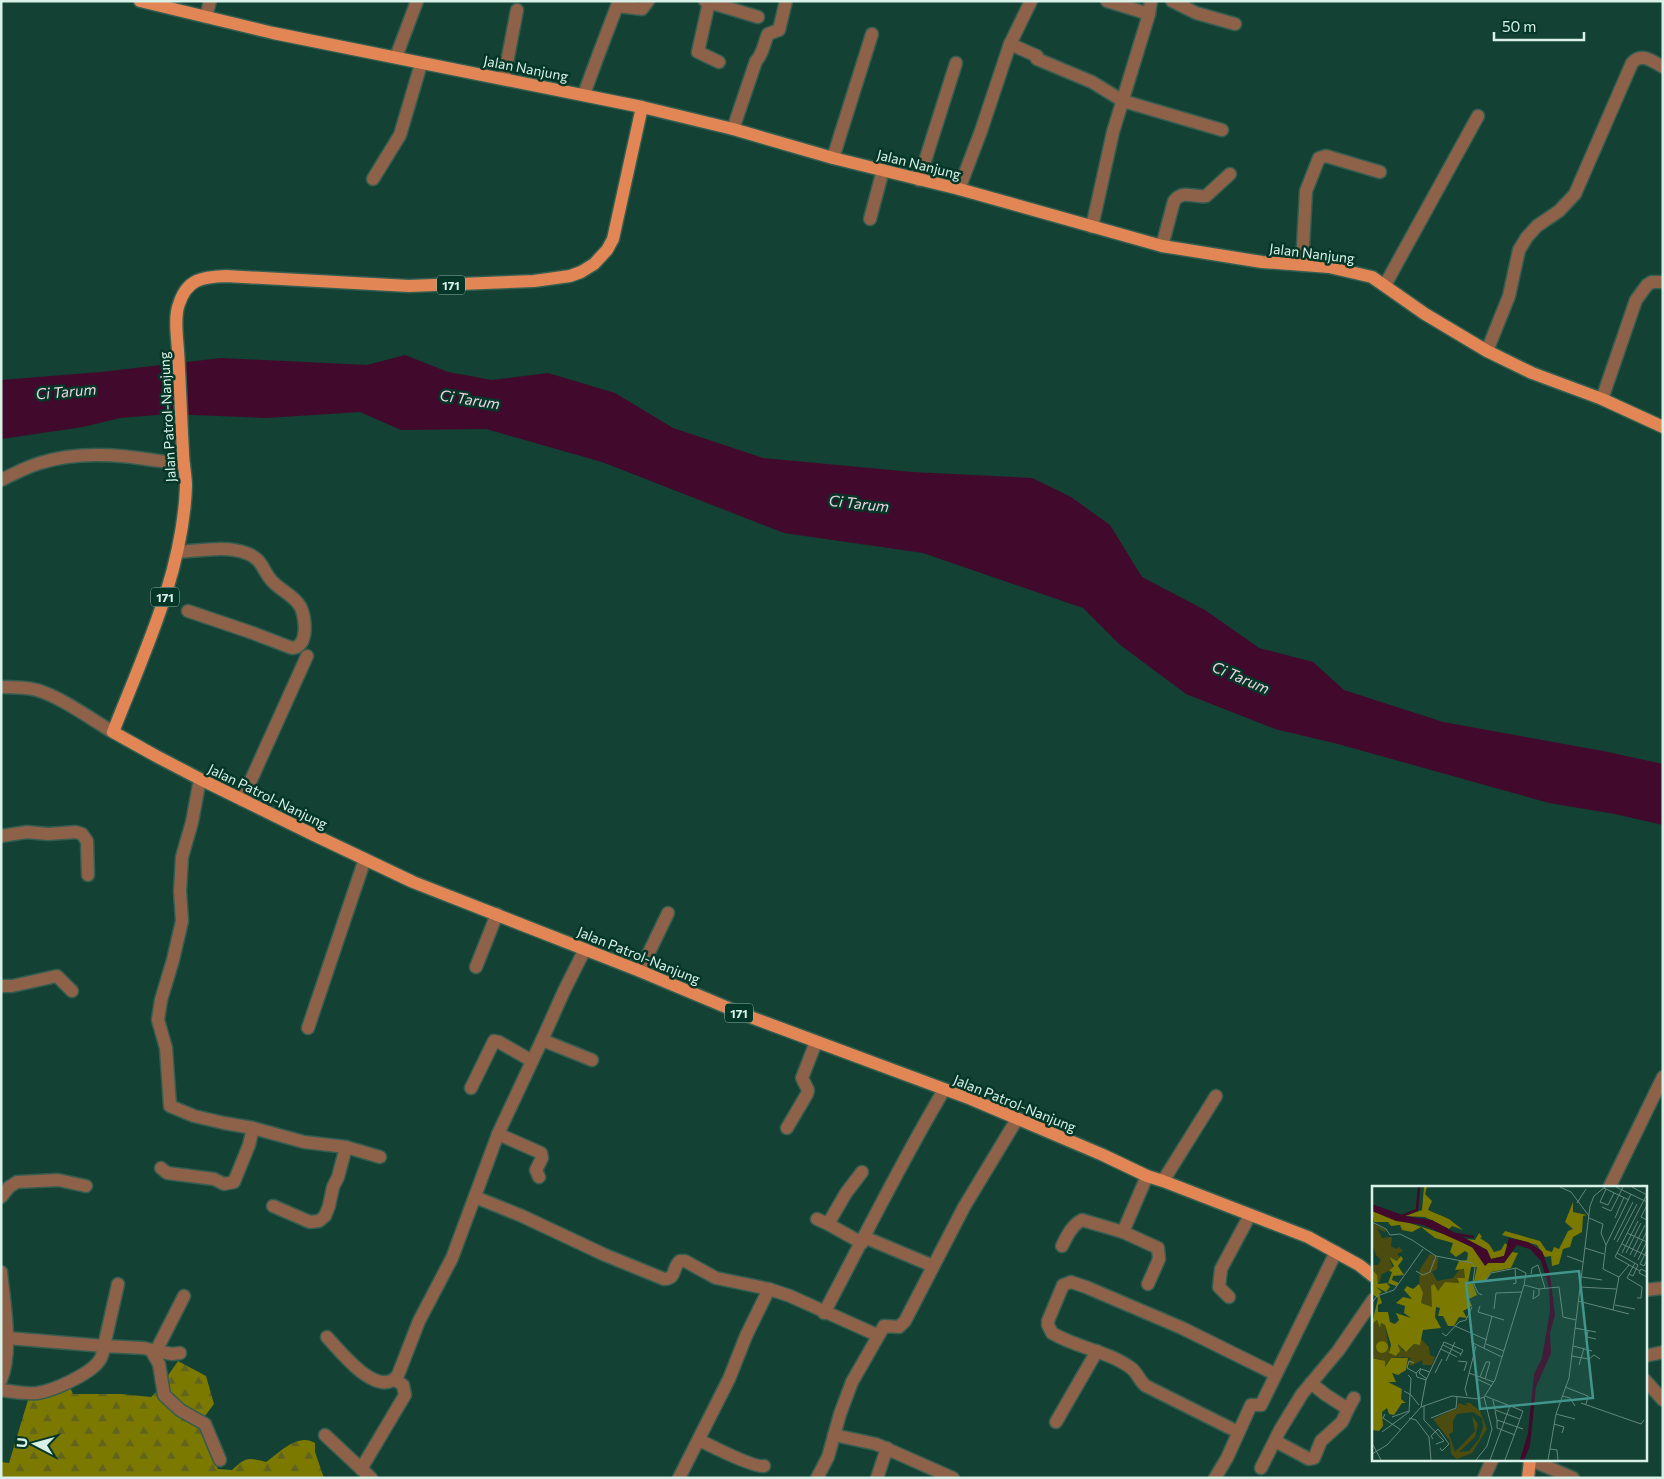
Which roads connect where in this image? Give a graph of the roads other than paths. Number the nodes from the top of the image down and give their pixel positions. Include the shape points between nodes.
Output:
1 (140, 1) edge
2 (210, 1) edge
3 (417, 1) edge
4 (648, 1) edge
5 (786, 1) edge
6 (1031, 1) edge
7 (1107, 1) edge
8 (1151, 1) edge
9 (1172, 1) edge
10 (707, 2) edge
11 (611, 4) edge
12 (517, 10) dead end
13 (1149, 14) junction
14 (206, 17) junction
15 (758, 18) dead end
16 (1235, 24) dead end
17 (872, 34) dead end
18 (1010, 44) junction
19 (396, 57) junction
20 (719, 62) dead end
21 (956, 63) dead end
22 (422, 64) junction
23 (1663, 67) edge
24 (504, 78) junction
25 (584, 94) junction
26 (1123, 101) junction
27 (642, 107) junction
28 (1478, 116) dead end
29 (733, 129) junction
30 (1222, 130) dead end
31 (832, 158) junction
32 (883, 170) junction
33 (1380, 172) dead end
34 (1230, 174) dead end
35 (373, 179) dead end
36 (918, 180) junction
37 (959, 189) junction
38 (870, 219) dead end
39 (1092, 227) junction
40 (1162, 246) junction
41 (1302, 265) junction
42 (1663, 282) edge
43 (1384, 285) junction
44 (1487, 351) junction
45 (1602, 399) junction
46 (1663, 427) edge
47 (184, 460) junction
48 (1, 480) edge
49 (177, 552) junction
50 (188, 611) dead end
51 (307, 656) dead end
52 (1, 687) edge
53 (113, 732) junction
54 (200, 779) junction
55 (242, 800) junction
56 (1, 836) edge
57 (364, 859) junction
58 (88, 876) dead end
59 (668, 913) dead end
60 (497, 914) junction
61 (585, 949) junction
62 (476, 967) dead end
63 (640, 970) junction
64 (1, 986) edge
65 (72, 991) dead end
66 (308, 1028) dead end
67 (542, 1040) junction
68 (816, 1042) junction
69 (592, 1060) dead end
70 (532, 1061) junction
71 (1662, 1079) edge
72 (471, 1088) dead end
73 (944, 1090) junction
74 (1216, 1096) dead end
75 (1017, 1120) junction
76 (253, 1128) junction
77 (787, 1128) dead end
78 (498, 1134) junction
79 (346, 1147) junction
80 (380, 1158) dead end
81 (161, 1168) dead end
82 (862, 1172) dead end
83 (1147, 1176) junction
84 (539, 1177) dead end
85 (1163, 1181) junction
86 (86, 1186) dead end
87 (1610, 1186) edge
88 (475, 1196) junction
89 (1, 1197) edge
90 (273, 1206) dead end
91 (1250, 1215) junction
92 (1123, 1232) junction
93 (863, 1240) junction
94 (1062, 1246) dead end
95 (1336, 1252) junction
96 (933, 1266) junction
97 (1, 1272) edge
98 (1372, 1275) edge
99 (118, 1284) dead end
100 (1148, 1284) dead end
101 (1663, 1288) edge
102 (769, 1289) junction
103 (1646, 1290) edge
104 (184, 1296) dead end
105 (1229, 1297) dead end
106 (1372, 1301) edge
107 (824, 1312) junction
108 (877, 1336) junction
109 (327, 1337) dead end
110 (7, 1338) junction
111 (104, 1346) junction
112 (153, 1350) junction
113 (1097, 1351) junction
114 (1663, 1352) edge
115 (180, 1353) dead end
116 (1646, 1356) edge
117 (1276, 1374) junction
118 (1, 1380) edge
119 (394, 1380) junction
120 (1646, 1381) edge
121 (1311, 1383) junction
122 (1, 1390) edge
123 (1663, 1400) edge
124 (1056, 1422) dead end
125 (1238, 1432) junction
126 (325, 1435) dead end
127 (834, 1436) junction
128 (699, 1440) junction
129 (1275, 1441) junction
130 (887, 1448) junction
131 (220, 1460) dead end
132 (1491, 1462) edge
133 (1530, 1462) edge
134 (1535, 1462) edge
135 (764, 1466) dead end
136 (1261, 1468) dead end
137 (360, 1469) junction
138 (371, 1478) edge
139 (680, 1478) edge
140 (816, 1478) edge
141 (877, 1478) edge
142 (952, 1478) edge
143 (1215, 1478) edge
144 (1484, 1478) edge
145 (1528, 1478) edge
146 (1573, 1478) edge

1 - 14 main road, Jalan Nanjung
2 - 14 street
3 - 19 street
4 - 11 street via 642,9
5 - 29 street via 780,28 768,34
6 - 18 street
7 - 13 street
8 - 13 street
9 - 16 street via 1196,14
10 - 15 street
10 - 20 street via 698,52
11 - 25 street
12 - 24 street
13 - 26 street
14 - 19 main road, Jalan Nanjung
17 - 31 street
18 - 26 street via 1092,82
18 - 37 street
19 - 22 main road, Jalan Nanjung
21 - 36 street
22 - 24 main road, Jalan Nanjung
22 - 35 street via 400,135
23 - 44 street via 1642,57 1632,63 1576,194 1537,226 1519,250 1509,296
24 - 25 main road, Jalan Nanjung
25 - 27 main road, Jalan Nanjung
26 - 30 street
26 - 39 street
27 - 29 main road, Jalan Nanjung
27 - 47 main road, Jalan Patrol-Nanjung / 171 via 614,240 594,264 581,272 534,281 409,286 226,276 195,281 186,289 178,306
28 - 43 street
29 - 31 main road, Jalan Nanjung
31 - 32 main road, Jalan Nanjung
32 - 36 main road, Jalan Nanjung
32 - 38 street
33 - 41 street via 1326,156 1319,158 1306,191
34 - 40 street via 1206,196 1187,194 1174,200
36 - 37 main road, Jalan Nanjung
37 - 39 main road, Jalan Nanjung
39 - 40 main road, Jalan Nanjung
40 - 41 main road, Jalan Nanjung
41 - 43 main road, Jalan Nanjung via 1356,273 1372,277
42 - 45 street via 1647,285 1636,300
43 - 44 main road, Jalan Nanjung
44 - 45 main road, Jalan Nanjung
45 - 46 main road, Jalan Nanjung
47 - 48 street via 86,455 40,462
47 - 49 main road, Jalan Patrol-Nanjung / 171 via 186,485
49 - 50 street via 232,550 257,558 273,582 299,604 303,611 304,636 302,642 292,648
49 - 53 main road, Jalan Patrol-Nanjung / 171 via 164,602
51 - 55 street
52 - 53 street via 37,690
53 - 54 main road, Jalan Patrol-Nanjung / 171
54 - 55 main road, Jalan Patrol-Nanjung / 171
54 - 76 street via 182,857 182,921 158,1020 166,1048 169,1104 194,1116
55 - 57 main road, Jalan Patrol-Nanjung / 171
56 - 58 street via 26,832 82,834 87,842
57 - 60 main road, Jalan Patrol-Nanjung / 171 via 413,882
57 - 66 street
59 - 63 street
60 - 61 main road, Jalan Patrol-Nanjung / 171
60 - 62 street
61 - 63 main road, Jalan Patrol-Nanjung / 171
61 - 67 street
63 - 68 main road, Jalan Patrol-Nanjung / 171
64 - 65 street via 57,976
67 - 69 street
67 - 70 street
68 - 73 main road, Jalan Patrol-Nanjung / 171
68 - 77 street via 802,1078 807,1094
70 - 72 street via 494,1040
70 - 78 street
71 - 87 street
73 - 75 main road, Jalan Patrol-Nanjung / 171
73 - 93 street
74 - 85 street
75 - 83 main road, Jalan Patrol-Nanjung / 171
75 - 96 street via 964,1207
76 - 79 street via 304,1142
76 - 81 street via 245,1158 230,1184 167,1173
78 - 84 street via 541,1153 536,1170
78 - 88 street
79 - 80 street
79 - 90 street via 326,1216 310,1222
82 - 93 street via 822,1222
83 - 85 main road, Jalan Patrol-Nanjung / 171
83 - 92 street
85 - 91 main road, Jalan Patrol-Nanjung / 171
86 - 89 street via 58,1180 17,1182
88 - 102 street via 605,1256 664,1279 673,1276 680,1260 716,1278
88 - 119 street via 452,1258
91 - 95 main road, Jalan Patrol-Nanjung / 171 via 1308,1237
91 - 105 street via 1221,1269 1219,1287
92 - 94 street via 1082,1220 1076,1223
92 - 100 street via 1158,1248 1159,1259
93 - 96 street
93 - 107 street
95 - 98 main road, Jalan Patrol-Nanjung / 171
95 - 117 street
96 - 108 street via 902,1324 884,1326
97 - 110 street
99 - 111 street
101 - 103 street
102 - 107 street
102 - 128 street
104 - 112 street
106 - 121 street
107 - 108 street
108 - 127 street via 852,1382
109 - 119 street via 355,1368 376,1380 389,1383
110 - 111 street
110 - 118 street
111 - 112 street
111 - 122 street via 95,1366 62,1385 38,1393
112 - 115 street
112 - 131 street via 159,1364 164,1395 180,1410 205,1424
113 - 117 street via 1050,1330 1048,1321 1066,1283 1086,1287 1182,1328
113 - 124 street
113 - 125 street via 1132,1369 1146,1386
114 - 116 street
117 - 125 street via 1260,1406 1251,1405
119 - 137 street via 403,1385 405,1395
120 - 123 street
121 - 129 street via 1294,1405
121 - 129 street via 1326,1395 1351,1404 1342,1422 1321,1442 1314,1458
125 - 143 street
126 - 137 street
127 - 130 street
127 - 140 street via 828,1457
128 - 135 street
128 - 139 street
129 - 136 street
130 - 141 street
130 - 142 street
132 - 144 street
133 - 145 main road
134 - 146 street
137 - 138 street

